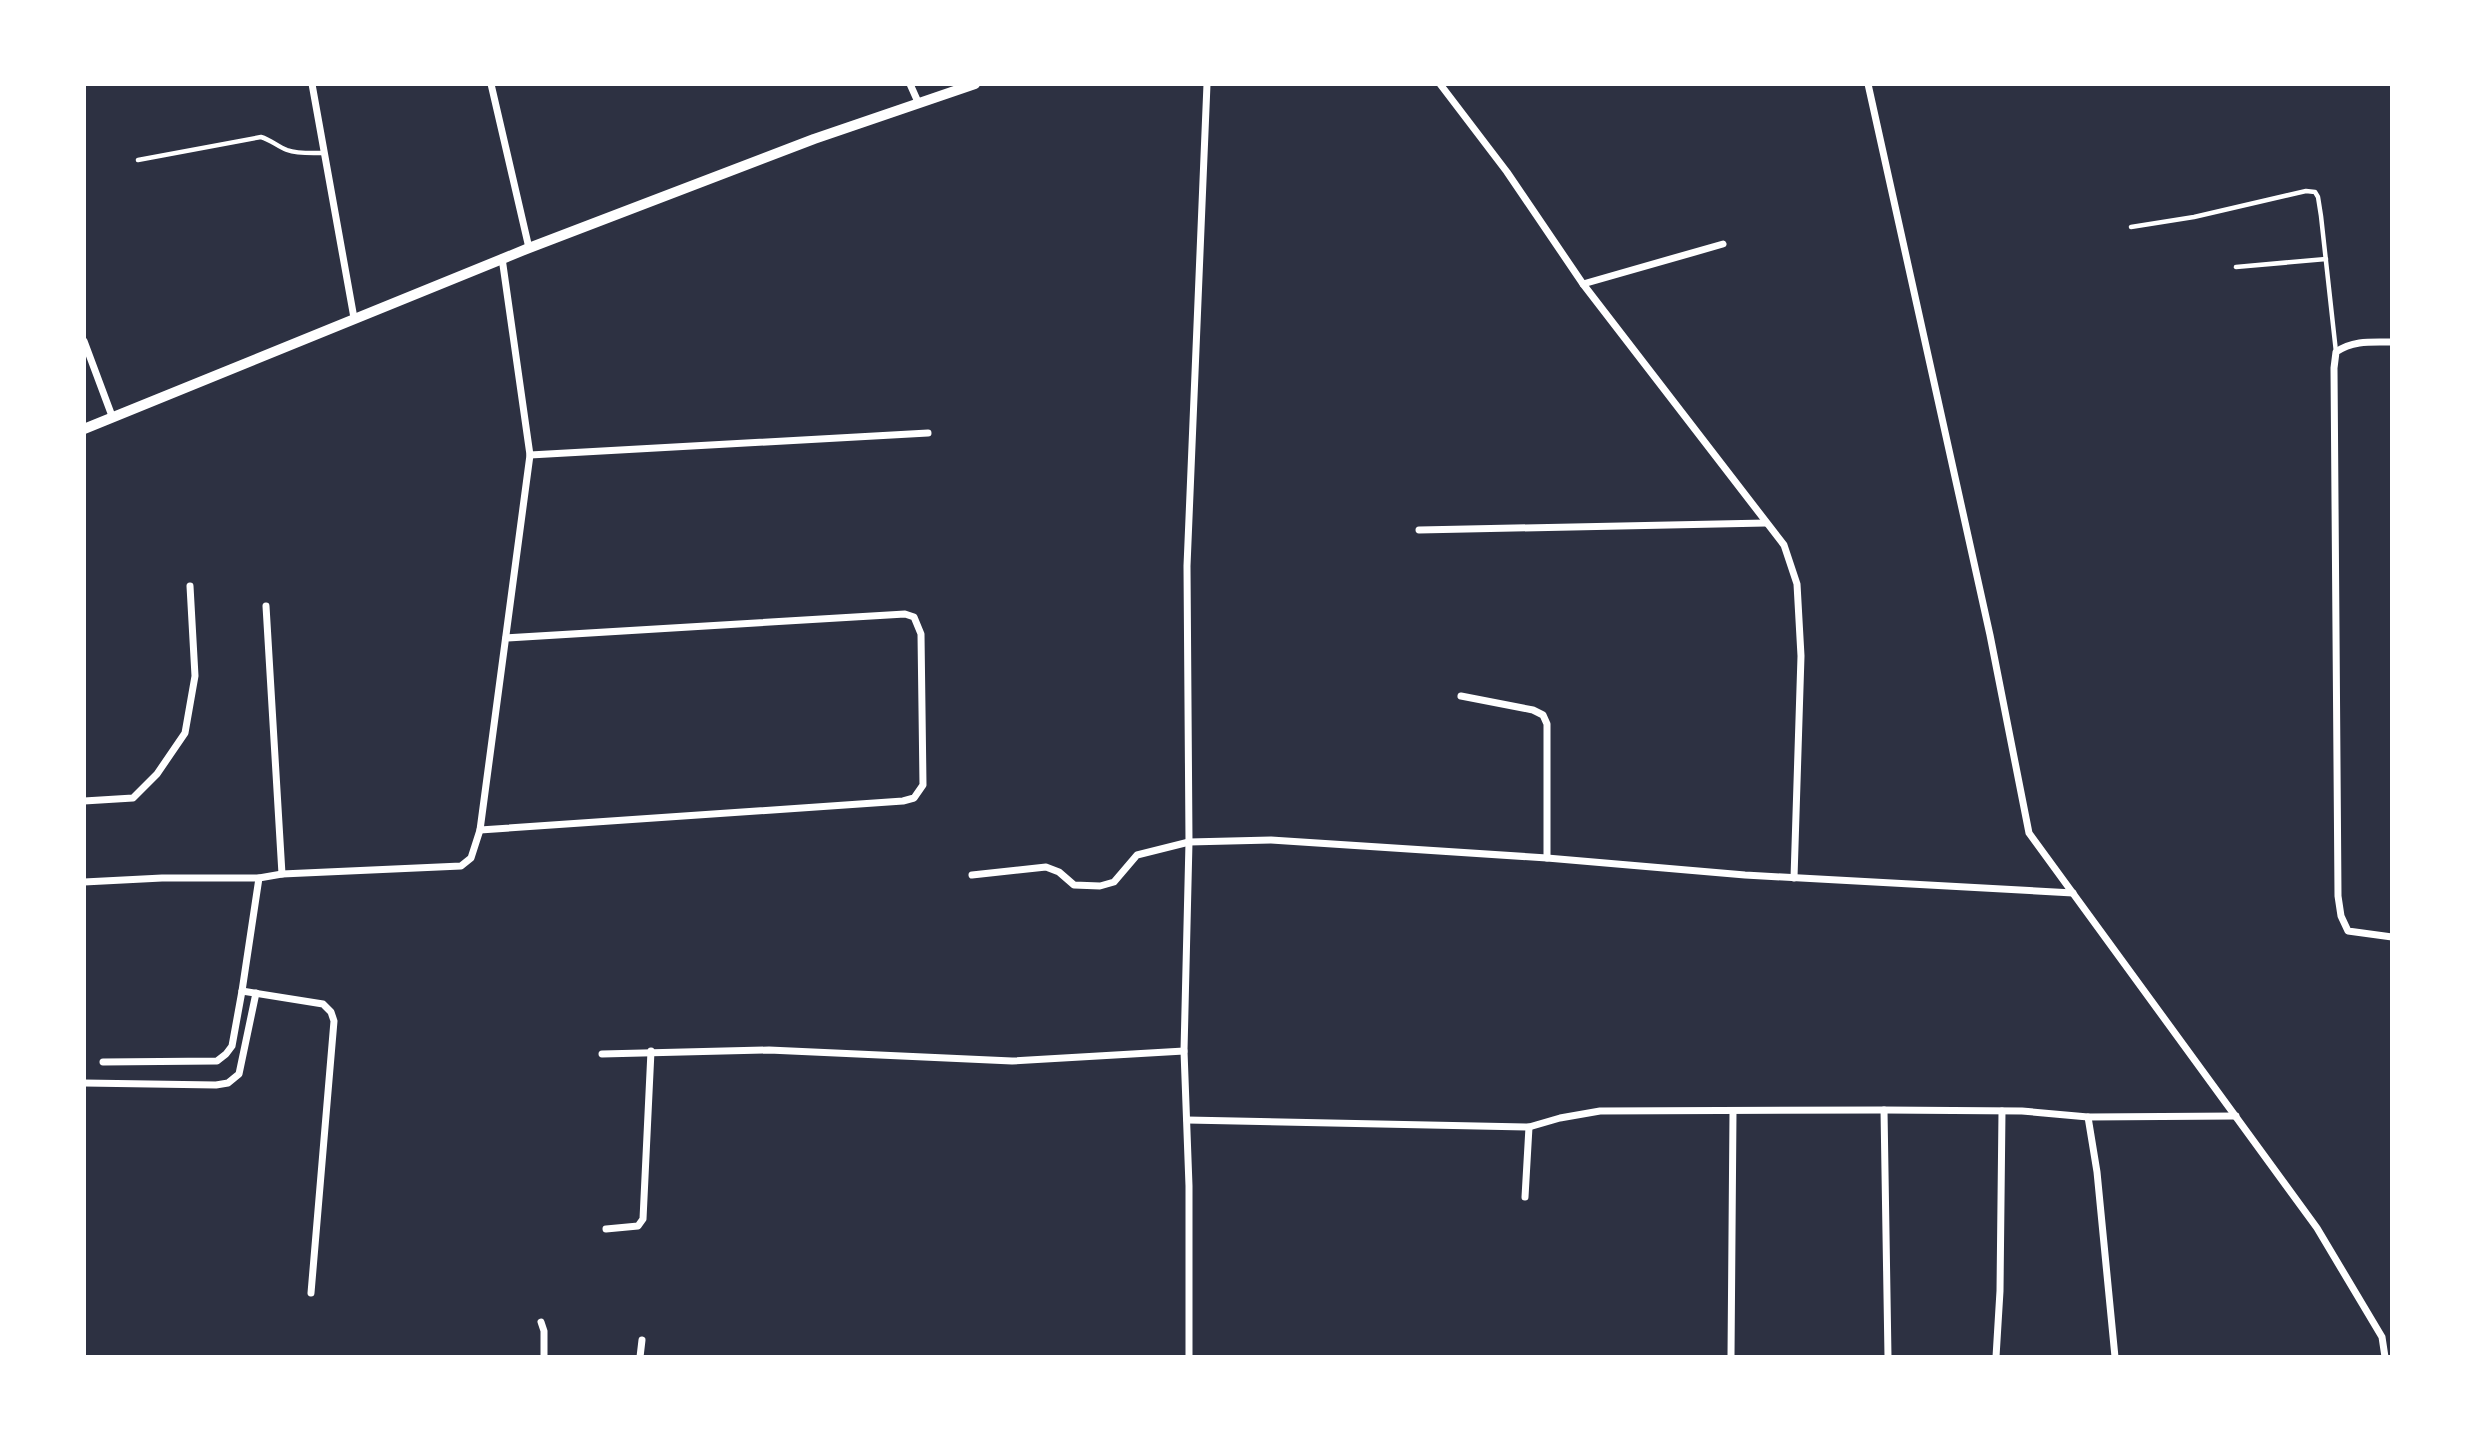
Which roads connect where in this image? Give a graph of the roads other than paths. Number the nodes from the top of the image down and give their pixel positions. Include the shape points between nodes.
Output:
1 (312, 84) edge
2 (491, 84) edge
3 (910, 84) edge
4 (975, 84) edge
5 (1207, 84) edge
6 (1440, 84) edge
7 (1868, 84) edge
8 (918, 103) junction
9 (323, 153) junction
10 (138, 160) dead end
11 (2131, 227) dead end
12 (1723, 244) dead end
13 (529, 248) junction
14 (502, 258) junction
15 (2326, 259) junction
16 (2236, 267) dead end
17 (1583, 284) junction
18 (354, 318) junction
19 (84, 341) edge
20 (2392, 342) edge
21 (2336, 352) junction
22 (111, 416) junction
23 (84, 429) edge
24 (928, 433) dead end
25 (530, 455) junction
26 (1766, 523) junction
27 (1419, 530) dead end
28 (190, 586) dead end
29 (267, 606) dead end
30 (506, 638) junction
31 (1461, 696) dead end
32 (84, 802) edge
33 (480, 830) junction
34 (1189, 842) junction
35 (1547, 858) junction
36 (282, 874) junction
37 (972, 875) dead end
38 (259, 877) junction
39 (1794, 878) junction
40 (84, 882) edge
41 (2073, 893) junction
42 (2392, 937) edge
43 (243, 991) junction
44 (256, 993) junction
45 (651, 1051) junction
46 (1184, 1051) junction
47 (602, 1054) dead end
48 (103, 1062) dead end
49 (84, 1083) edge
50 (1884, 1110) junction
51 (2003, 1111) junction
52 (1733, 1112) junction
53 (2236, 1116) junction
54 (2088, 1117) junction
55 (1187, 1120) junction
56 (1529, 1127) junction
57 (1525, 1197) dead end
58 (606, 1229) dead end
59 (311, 1293) dead end
60 (541, 1322) dead end
61 (642, 1340) dead end
62 (544, 1357) edge
63 (640, 1357) edge
64 (1189, 1357) edge
65 (1731, 1357) edge
66 (1888, 1357) edge
67 (1996, 1357) edge
68 (2115, 1357) edge
69 (2385, 1357) edge

1 - 9 street
2 - 13 street
3 - 8 street
4 - 8 street
5 - 34 street via 1187,566
6 - 17 street
7 - 41 street via 2029,833
8 - 13 street
9 - 10 lane via 295,153 261,137
9 - 18 street
11 - 15 lane via 2315,192
12 - 17 street
13 - 14 street
14 - 18 street
14 - 25 street
15 - 16 lane
15 - 21 lane
17 - 26 street
18 - 22 street
19 - 22 street
20 - 21 street via 2355,343
21 - 42 street via 2338,897 2348,930
22 - 23 street
24 - 25 street
25 - 30 street
26 - 27 street
26 - 39 street via 1784,545 1797,584 1801,656
28 - 32 street via 195,676 186,733 157,775 133,798
29 - 36 street
30 - 33 street
30 - 33 street via 914,617 921,634 923,785 914,798 903,801
31 - 35 street via 1543,715 1547,724
33 - 36 street via 471,858 461,866
34 - 35 street via 1271,840
34 - 37 street via 1137,855 1114,882 1100,886 1074,885 1045,867
34 - 46 street
35 - 39 street
36 - 38 street
38 - 40 street
38 - 43 street
39 - 41 street
41 - 53 street
43 - 44 street
43 - 48 street via 232,1046 217,1061
44 - 49 street via 239,1074 228,1083
44 - 59 street via 323,1004 334,1021
45 - 46 street via 769,1050 1012,1060
45 - 47 street
45 - 58 street via 643,1219 638,1226
46 - 55 street
50 - 51 street
50 - 52 street
50 - 66 street
51 - 54 street
51 - 67 street
52 - 56 street via 1600,1111
52 - 65 street
53 - 54 street
53 - 69 street via 2318,1228 2382,1337
54 - 68 street
55 - 56 street
55 - 64 street
56 - 57 street
60 - 62 street
61 - 63 street

